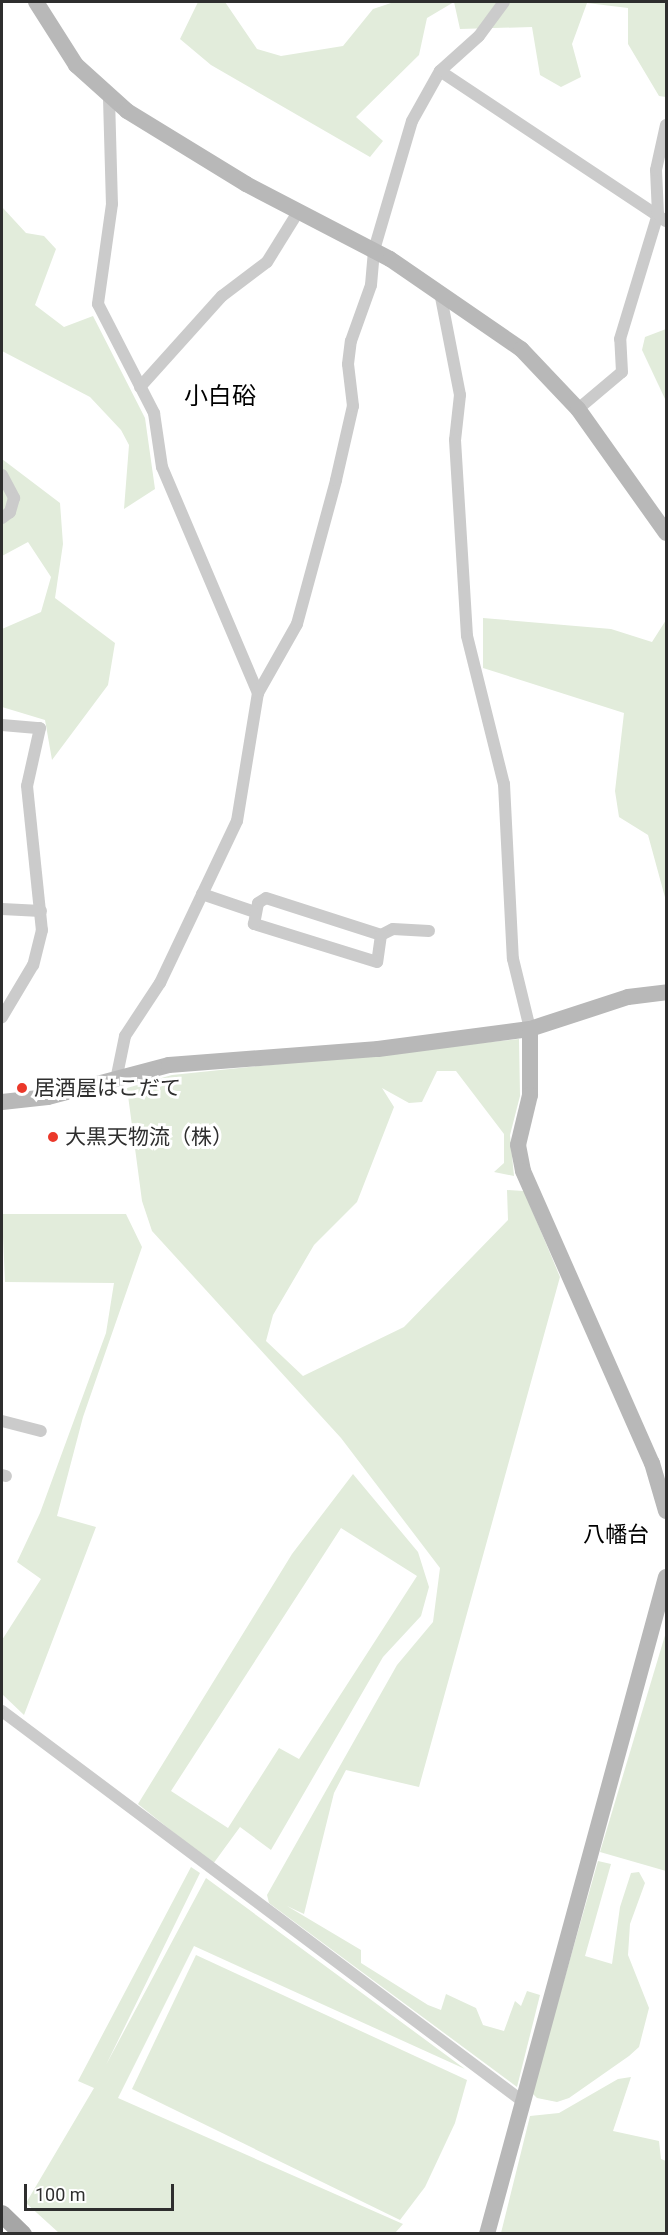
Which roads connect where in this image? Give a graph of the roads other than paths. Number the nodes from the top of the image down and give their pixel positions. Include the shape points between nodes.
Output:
1 (36, 2) edge
2 (504, 2) edge
3 (440, 71) junction
4 (109, 98) junction
5 (666, 125) edge
6 (298, 212) junction
7 (662, 218) edge
8 (374, 250) junction
9 (440, 292) junction
10 (141, 387) junction
11 (578, 409) junction
12 (2, 475) edge
13 (2, 519) edge
14 (666, 533) edge
15 (258, 693) junction
16 (2, 725) edge
17 (202, 894) junction
18 (2, 909) edge
19 (42, 911) junction
20 (255, 912) junction
21 (429, 931) dead end
22 (381, 935) junction
23 (666, 992) edge
24 (2, 1017) edge
25 (530, 1029) junction
26 (116, 1080) junction
27 (2, 1102) edge
28 (2, 1421) edge
29 (41, 1431) dead end
30 (666, 1511) edge
31 (666, 1577) edge
32 (2, 1711) edge
33 (521, 2100) junction
34 (2, 2214) edge
35 (23, 2234) edge
36 (487, 2234) edge

1 - 4 street via 62,47
2 - 3 street via 479,36
3 - 7 street
3 - 8 street via 412,121
4 - 6 street
4 - 10 street via 112,204 98,304
5 - 7 street via 656,170
6 - 8 street
6 - 10 street via 267,262 222,296
7 - 11 street via 620,339 622,372
8 - 9 street
8 - 15 street via 371,285 351,340 348,364 353,406 336,480 297,624
9 - 11 street via 521,349
9 - 25 street via 460,395 455,450 467,636 504,784 513,959
10 - 15 street via 154,413 162,467
11 - 14 street
12 - 13 street via 14,498 10,512
15 - 17 street via 237,821
16 - 19 street via 40,728 27,786
17 - 20 street
17 - 26 street via 160,982 125,1036
18 - 19 street
19 - 24 street via 33,965
20 - 22 street via 266,898
20 - 22 street via 254,924 377,962
21 - 22 street via 393,929
23 - 25 street via 628,997
25 - 26 street via 378,1048 169,1065
25 - 30 street via 530,1095 519,1138 523,1171 652,1463
26 - 27 street
28 - 29 street
31 - 33 street
32 - 33 street
33 - 36 street
34 - 35 main road

